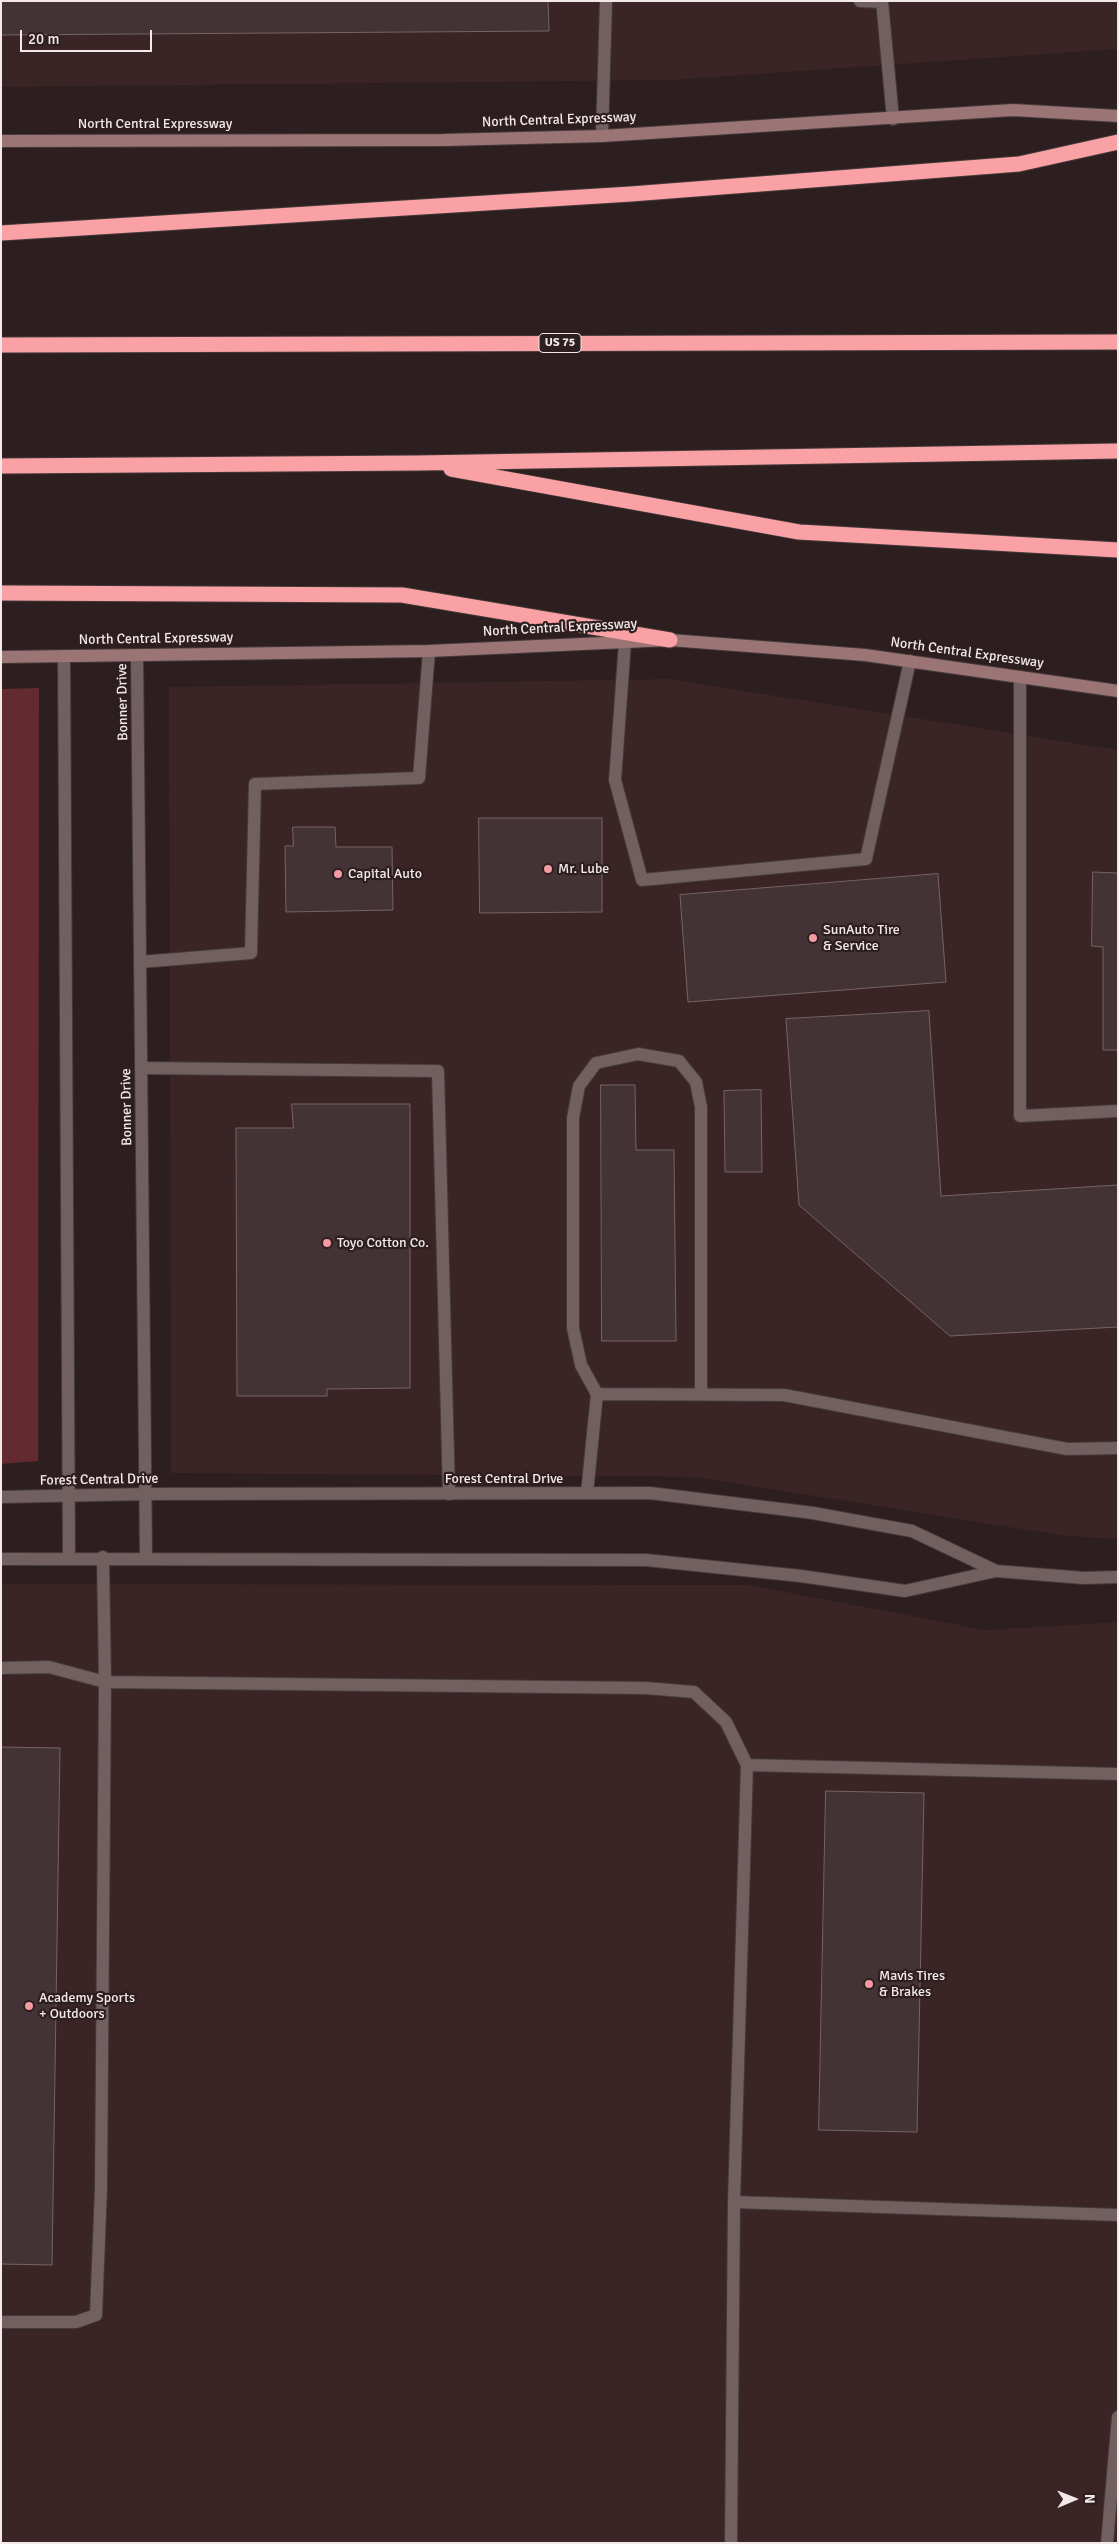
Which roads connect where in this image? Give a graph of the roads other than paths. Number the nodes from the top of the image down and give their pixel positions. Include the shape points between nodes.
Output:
1 (606, 1) edge
2 (860, 1) edge
3 (882, 2) edge
4 (1118, 116) edge
5 (892, 119) junction
6 (602, 136) junction
7 (1, 141) edge
8 (1118, 142) edge
9 (1, 233) edge
10 (1118, 342) edge
11 (1, 345) edge
12 (1118, 451) edge
13 (418, 463) junction
14 (1, 466) edge
15 (1118, 550) edge
16 (1, 593) edge
17 (670, 640) junction
18 (625, 642) junction
19 (429, 651) junction
20 (137, 655) junction
21 (64, 656) junction
22 (1, 657) edge
23 (910, 661) junction
24 (1020, 677) junction
25 (1118, 691) edge
26 (140, 962) junction
27 (142, 1068) junction
28 (1118, 1111) edge
29 (597, 1394) junction
30 (701, 1394) junction
31 (1118, 1448) edge
32 (587, 1493) junction
33 (146, 1494) junction
34 (450, 1494) junction
35 (69, 1496) junction
36 (1, 1497) edge
37 (103, 1557) junction
38 (69, 1558) junction
39 (146, 1558) junction
40 (1, 1559) edge
41 (996, 1571) junction
42 (1118, 1576) edge
43 (1, 1668) edge
44 (105, 1682) junction
45 (747, 1765) junction
46 (1118, 1774) edge
47 (734, 2202) junction
48 (1118, 2216) edge
49 (1, 2322) edge
50 (1118, 2417) edge
51 (731, 2543) edge
52 (1107, 2543) edge

1 - 6 street
2 - 3 street
3 - 5 street
4 - 5 main road, North Central Expressway via 1013,110
5 - 6 main road, North Central Expressway
6 - 7 main road, North Central Expressway via 444,140
8 - 9 highway via 1019,164 631,194
10 - 11 highway, US 75
12 - 13 highway
13 - 14 highway
13 - 15 highway via 799,532
16 - 17 highway via 402,595
17 - 18 main road, North Central Expressway
17 - 23 main road, North Central Expressway
18 - 19 main road, North Central Expressway
18 - 23 street via 615,780 642,880 866,860
19 - 20 main road, North Central Expressway
19 - 26 street via 419,778 254,784 251,953
20 - 21 main road, North Central Expressway
20 - 26 street, Bonner Drive
21 - 22 main road, North Central Expressway
21 - 35 street
23 - 24 main road, North Central Expressway
24 - 25 main road, North Central Expressway
24 - 28 street via 1020,1116
26 - 27 street, Bonner Drive
27 - 33 street, Bonner Drive
27 - 34 street via 438,1071
29 - 30 street
29 - 30 street via 581,1365 573,1328 573,1118 579,1086 596,1063 638,1054 680,1061 696,1082 699,1099
29 - 32 street
30 - 31 street via 784,1395 1067,1449
32 - 34 street, Forest Central Drive
32 - 41 street, Forest Central Drive via 650,1494 814,1514 912,1531
33 - 34 street, Forest Central Drive
33 - 35 street, Forest Central Drive
33 - 39 street, Bonner Drive
35 - 36 street, Forest Central Drive
35 - 38 street
37 - 38 street, Forest Central Drive
37 - 39 street, Forest Central Drive
37 - 44 street
38 - 40 street, Forest Central Drive
39 - 41 street, Forest Central Drive via 646,1560 801,1576 905,1591
41 - 42 street, Forest Central Drive via 1084,1578
43 - 44 street via 49,1667
44 - 45 street via 645,1688 694,1692 726,1722
44 - 49 street via 101,2188 96,2314 76,2322
45 - 46 street
45 - 47 street
47 - 48 street
47 - 51 street
50 - 52 street

